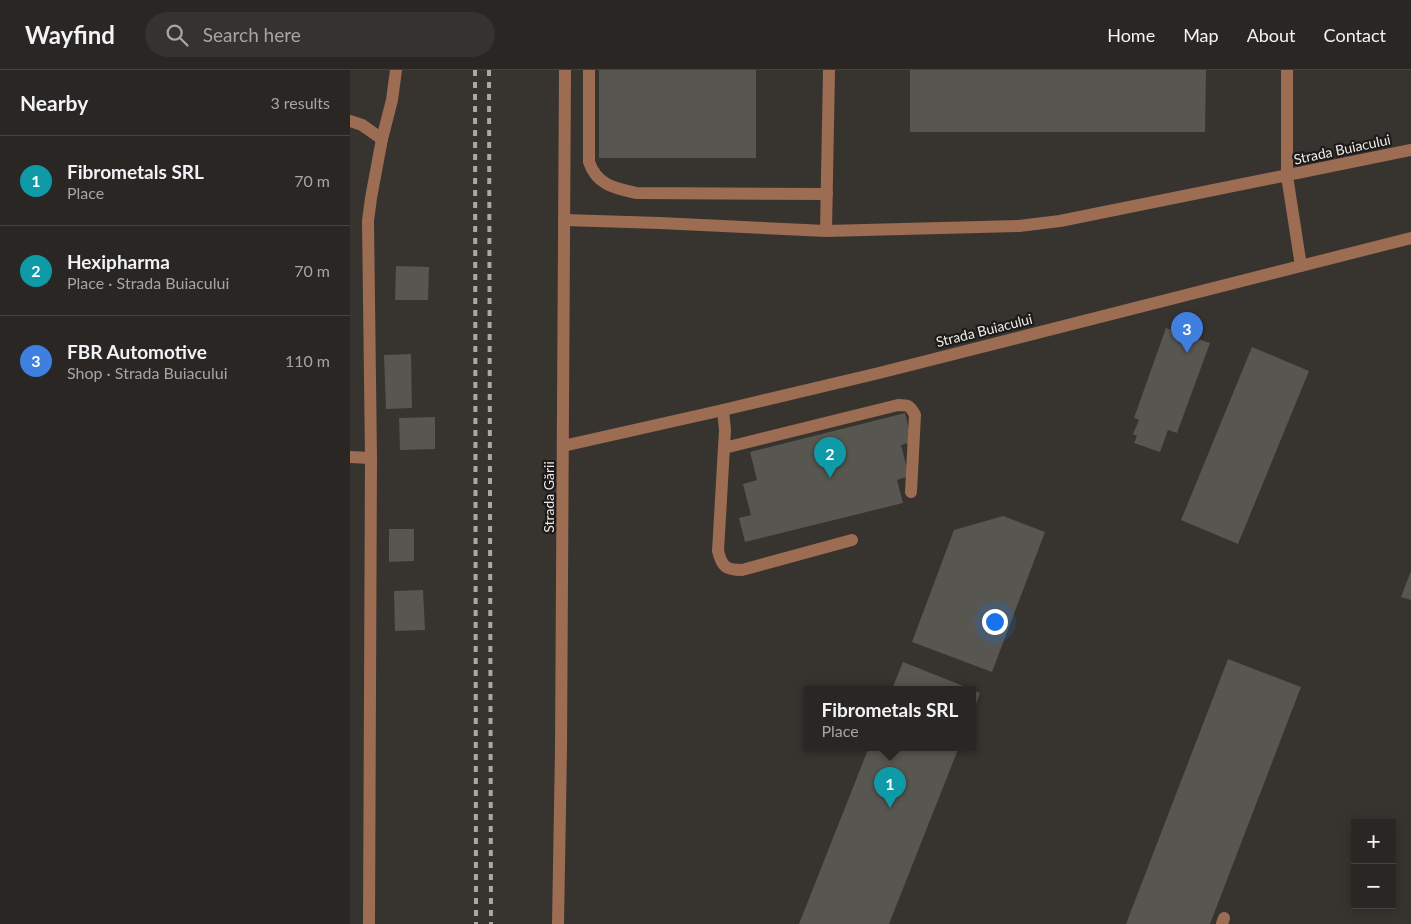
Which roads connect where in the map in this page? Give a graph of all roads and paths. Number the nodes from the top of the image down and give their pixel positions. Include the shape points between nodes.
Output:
1 (396, 70) edge
2 (565, 70) edge
3 (589, 70) edge
4 (830, 70) edge
5 (1287, 70) edge
6 (350, 121) edge
7 (382, 139) junction
8 (1411, 150) edge
9 (1286, 176) junction
10 (827, 194) junction
11 (564, 220) junction
12 (826, 231) junction
13 (1411, 238) edge
14 (1301, 266) junction
15 (723, 410) junction
16 (564, 446) junction
17 (724, 448) junction
18 (350, 456) edge
19 (371, 458) junction
20 (911, 492) dead end
21 (852, 540) dead end
22 (369, 924) edge
23 (558, 924) edge

1 - 7 street
2 - 11 street, Strada Gării
3 - 10 street via 589,162 593,173 612,188 636,193
4 - 10 street
5 - 9 street
6 - 7 street
7 - 19 street via 368,221
8 - 9 street, Strada Buiacului
9 - 12 street, Strada Buiacului via 1060,221 1019,226
9 - 14 street
10 - 12 street
11 - 12 street, Strada Buiacului
11 - 16 street, Strada Gării
13 - 14 street, Strada Buiacului
14 - 15 street, Strada Buiacului
15 - 16 street, Strada Buiacului
15 - 17 street
16 - 23 street, Strada Gării
17 - 20 street via 907,405 914,415
17 - 21 street via 718,551 725,567 742,570
18 - 19 street
19 - 22 street

